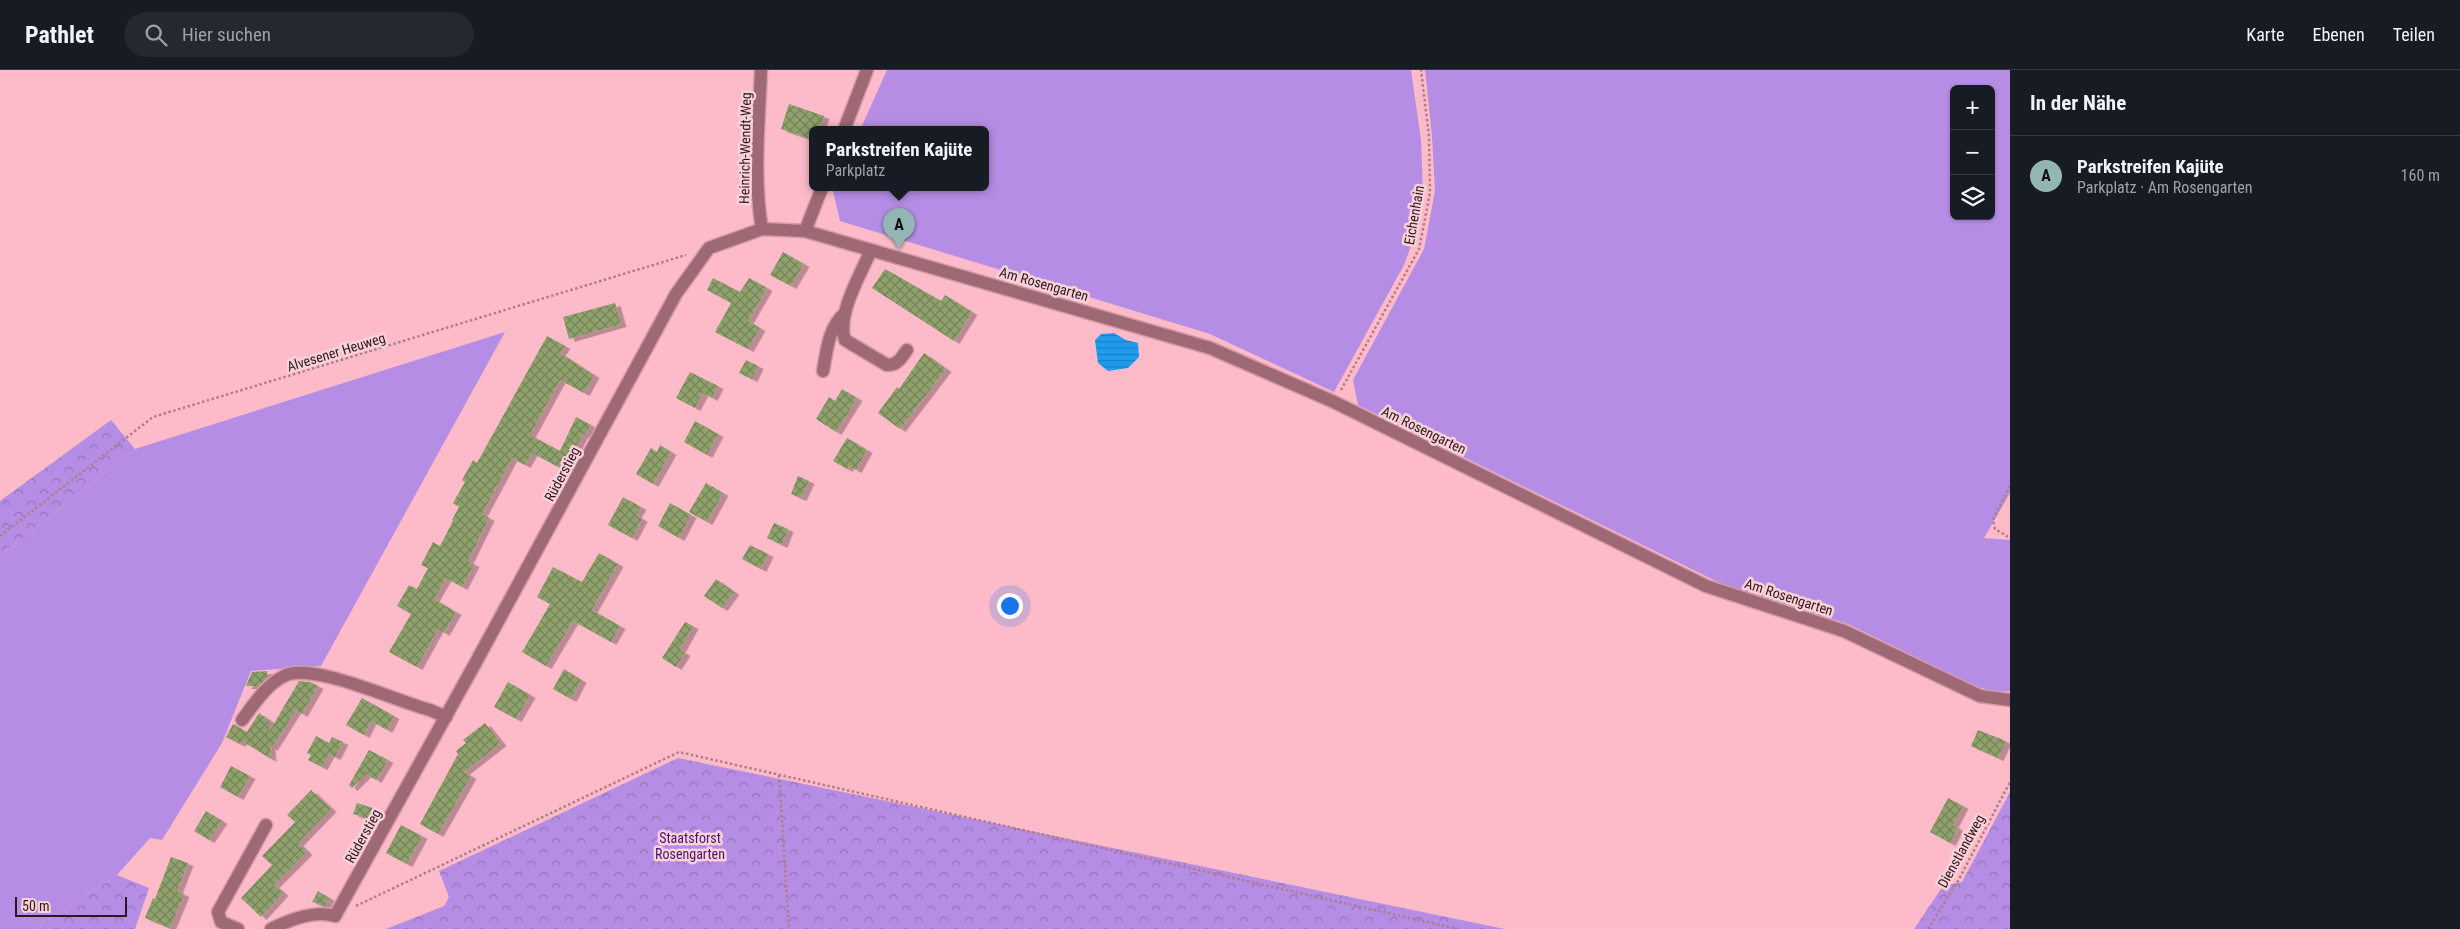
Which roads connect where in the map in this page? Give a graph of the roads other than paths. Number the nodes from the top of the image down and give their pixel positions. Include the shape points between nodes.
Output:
1 (761, 70) edge
2 (867, 70) edge
3 (846, 126) edge
4 (821, 191) edge
5 (762, 229) junction
6 (805, 231) junction
7 (871, 250) junction
8 (845, 313) junction
9 (907, 350) dead end
10 (823, 371) dead end
11 (2010, 700) edge
12 (446, 717) junction
13 (242, 720) dead end
14 (266, 825) dead end
15 (238, 929) edge
16 (271, 929) edge

1 - 5 street, Heinrich-Wendt-Weg via 758,205
2 - 3 street
4 - 6 street
5 - 6 street, Am Rosengarten
5 - 12 street, Rüderstieg via 709,248 676,294
6 - 7 street, Am Rosengarten
7 - 8 street
7 - 11 street, Am Rosengarten via 1210,348 1334,402 1706,586 1844,630 1980,696
8 - 9 street via 845,340 881,363 893,365
8 - 10 street via 830,335
12 - 13 street via 313,673 290,673 262,694
12 - 16 street, Rüderstieg via 334,916 318,914
14 - 15 street via 218,912 221,922

